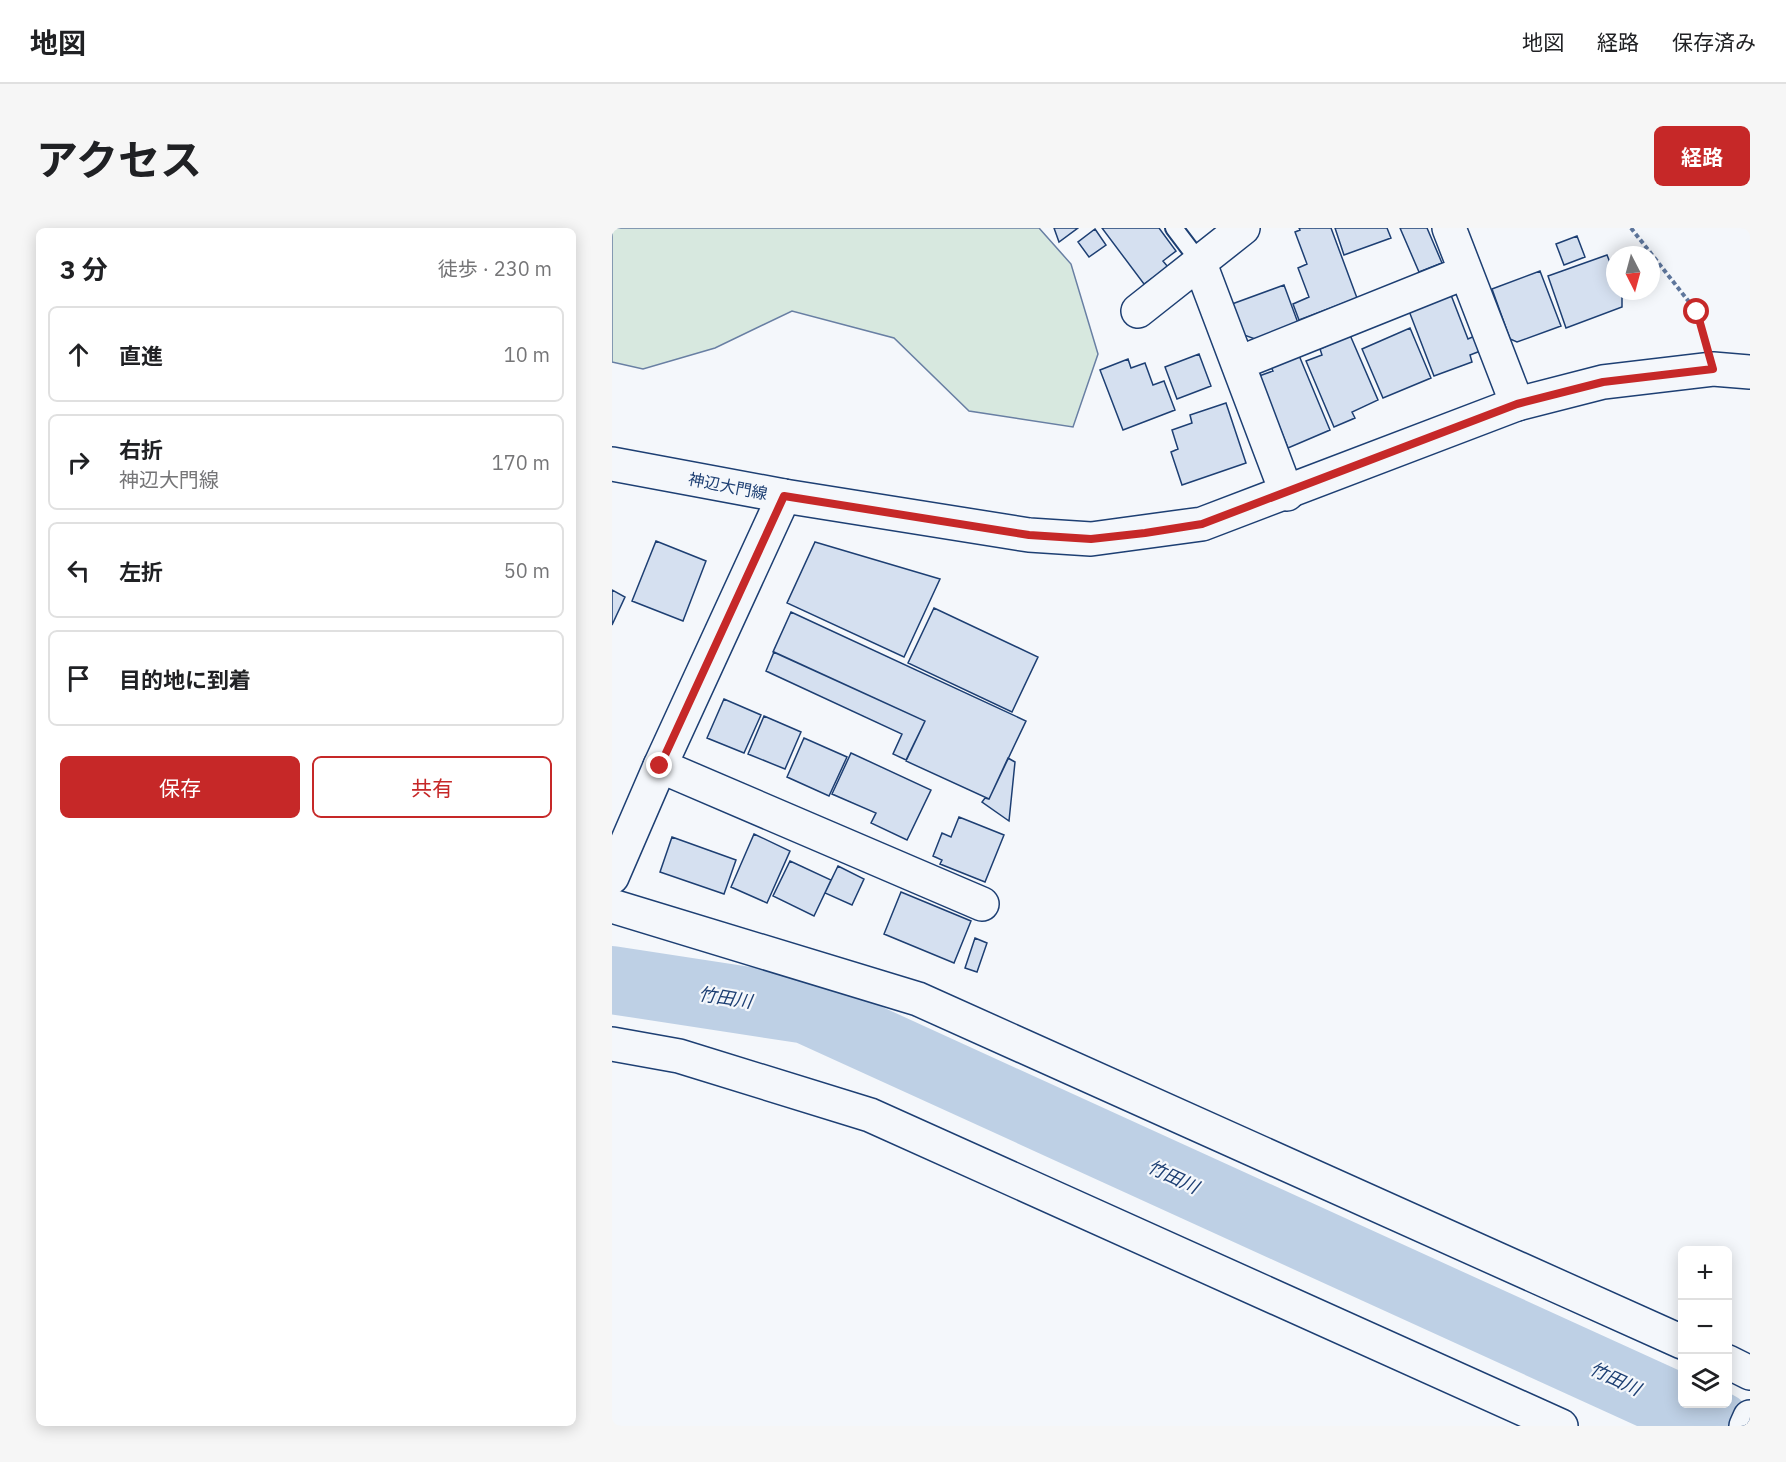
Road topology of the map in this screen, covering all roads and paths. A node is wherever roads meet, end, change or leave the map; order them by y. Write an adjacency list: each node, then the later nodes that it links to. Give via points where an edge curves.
1 (1174, 228): 5 (lane)
2 (1243, 228): 5 (street)
3 (1449, 228): 6 (street)
4 (1632, 228): 9 (path, via 1697,312)
5 (1199, 261): 7 (street); 8 (street)
6 (1466, 272): 8 (street); 11 (street)
7 (1138, 311)
8 (1239, 363): 13 (street)
9 (1713, 369): 10 (street, 神辺大門線); 11 (street, 神辺大門線, via 1603,382)
10 (1750, 372)
11 (1517, 404): 13 (street, 神辺大門線)
12 (612, 464): 14 (street, 神辺大門線)
13 (1287, 494): 14 (street, 神辺大門線, via 1202,524 1091,539 1029,535)
14 (784, 496): 15 (street)
15 (660, 766): 16 (street); 17 (street)
16 (612, 877)
17 (982, 904)
18 (612, 906): 20 (street, via 918,999)
19 (612, 1044): 24 (street, via 679,1056 870,1115)
20 (1678, 1340)
21 (1732, 1364): 22 (street)
22 (1750, 1372)
23 (1750, 1417): 25 (street)
24 (1562, 1426)
25 (1746, 1426)

